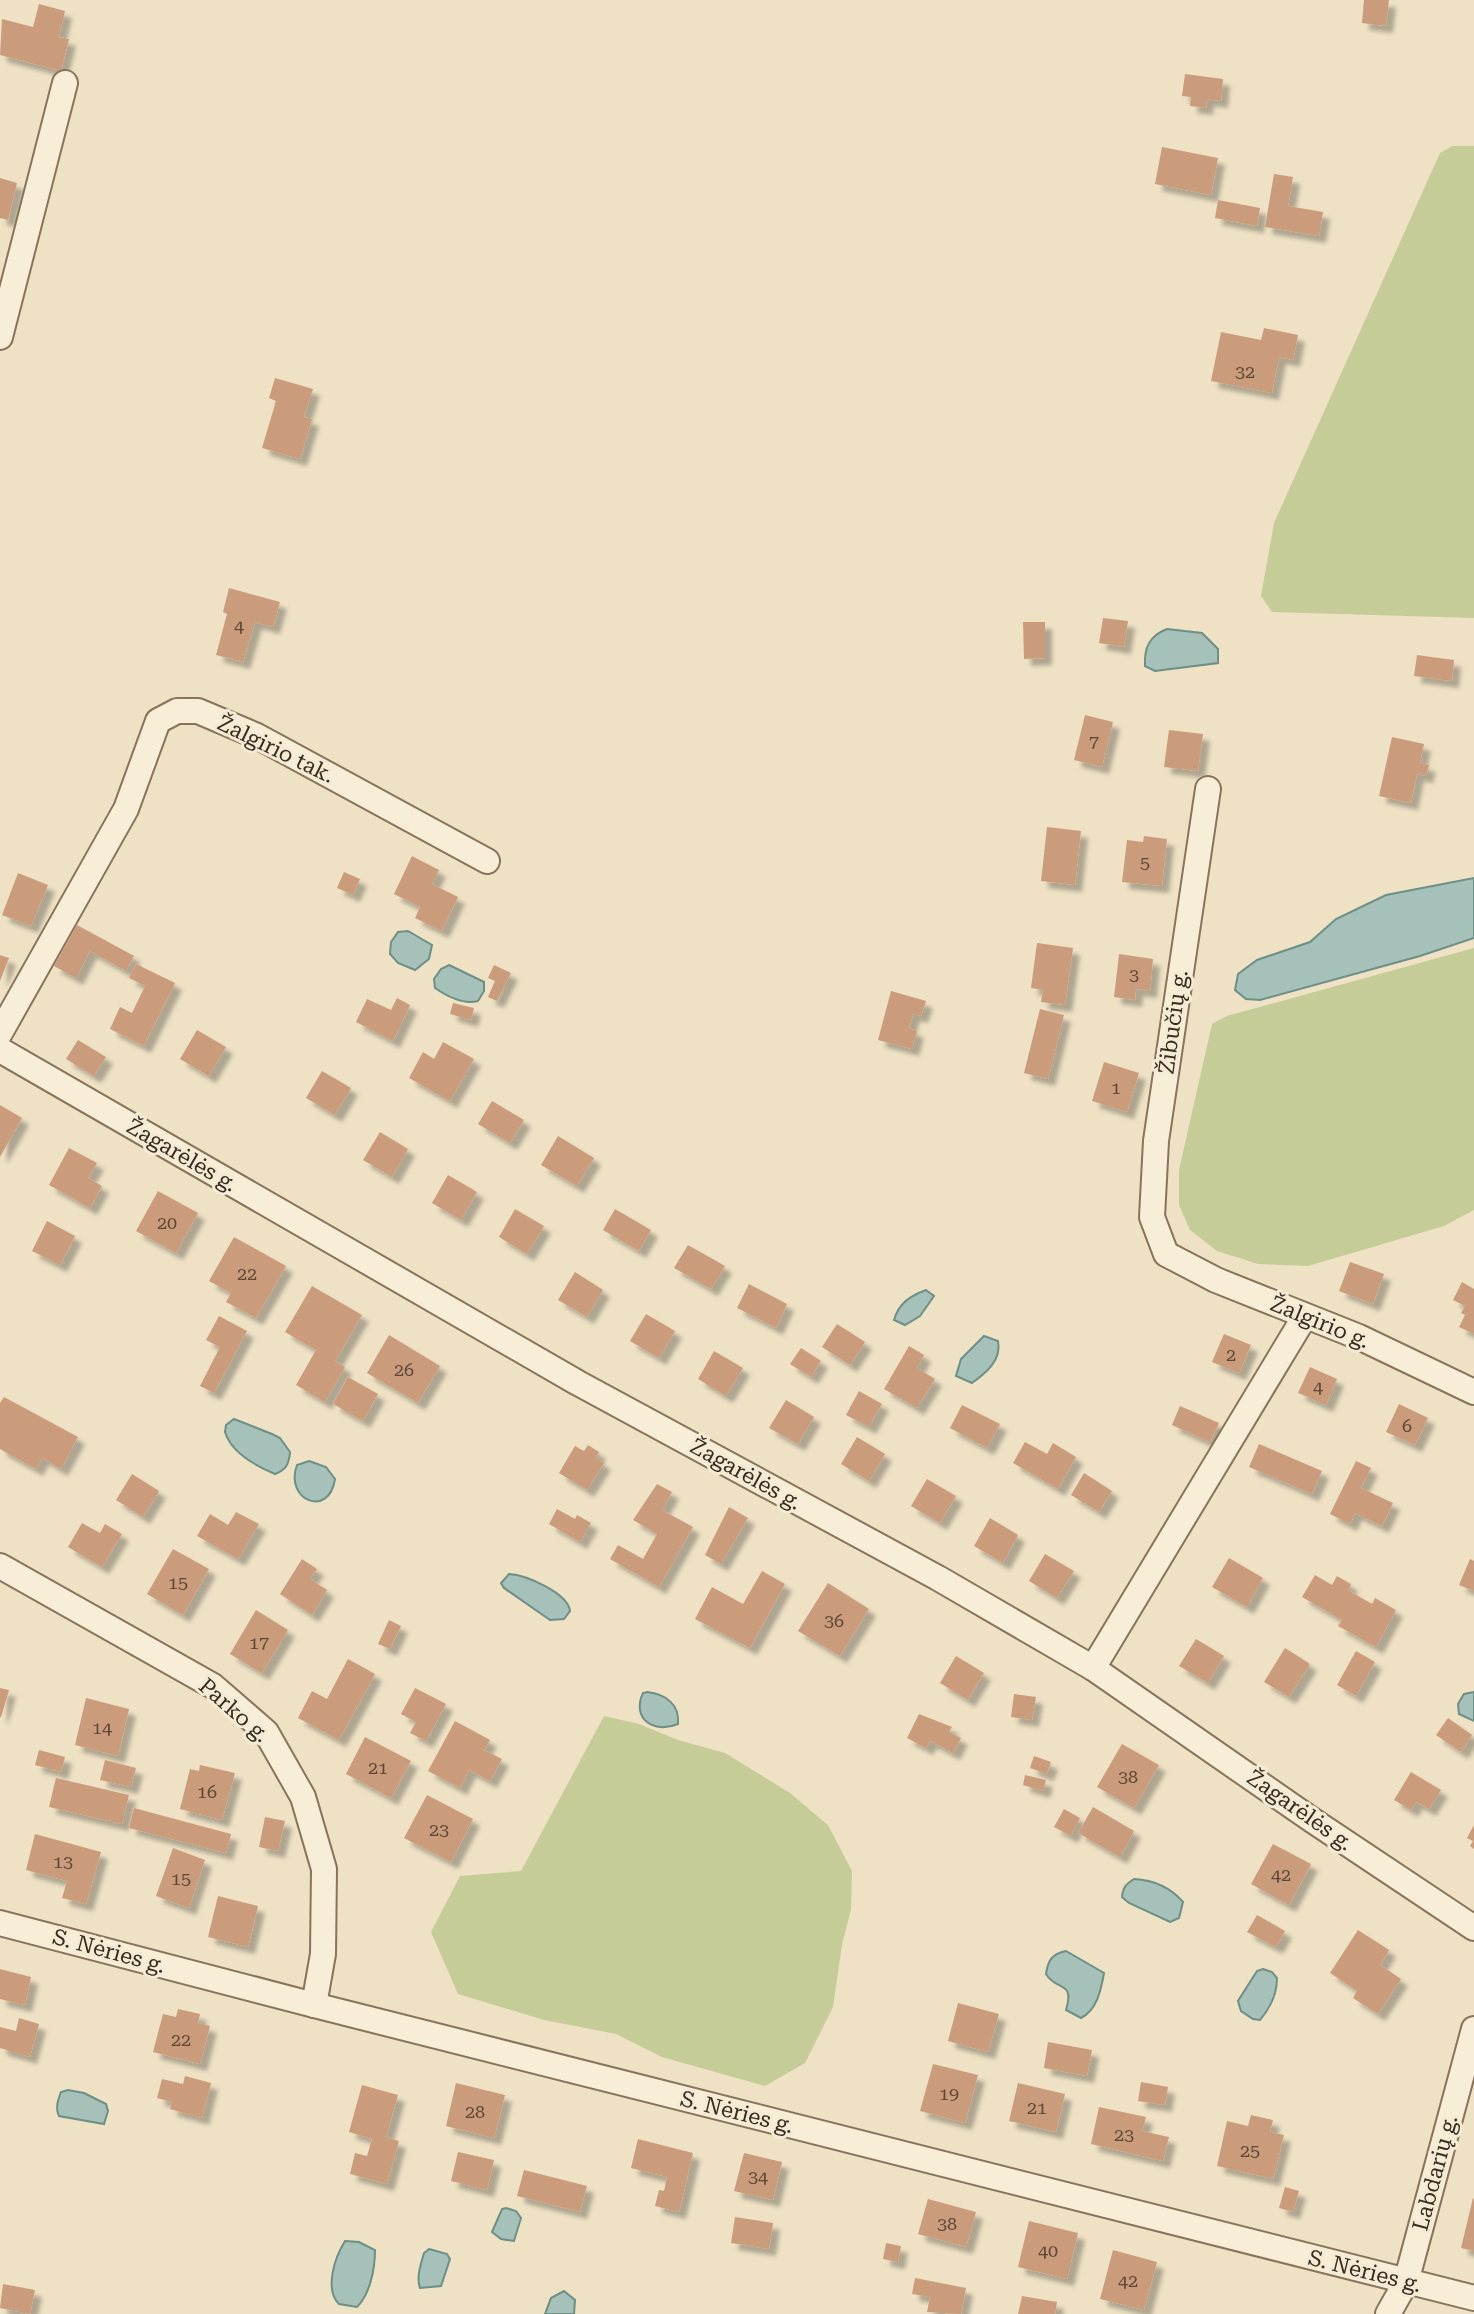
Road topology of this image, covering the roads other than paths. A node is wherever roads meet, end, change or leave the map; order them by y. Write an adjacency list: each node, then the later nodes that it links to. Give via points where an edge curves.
1 (65, 83): 2 (street)
2 (0, 337)
3 (1208, 789): 7 (street, Žibučių g., via 1156,1141 1152,1217)
4 (487, 861): 5 (street, Žalgirio tak., via 257,736 198,711 177,711 158,721 126,809)
5 (0, 1033)
6 (0, 1050): 11 (street, Žagarėlės g., via 578,1383)
7 (1166, 1254): 8 (street, Žalgirio g.)
8 (1305, 1316): 9 (street, Žalgirio g.); 11 (street)
9 (1474, 1392)
10 (0, 1566): 14 (street, Parko g., via 213,1686 266,1732 303,1797 324,1869 323,1954)
11 (1093, 1668): 13 (street, Žagarėlės g.)
12 (0, 1923): 14 (street, S. Nėries g.)
13 (1474, 1928)
14 (314, 2005): 16 (street, S. Nėries g.)
15 (1474, 2029): 16 (street, Labdarių g.)
16 (1406, 2282): 17 (street, S. Nėries g.); 18 (street, Labdarių g.)
17 (1474, 2298)
18 (1388, 2314)

